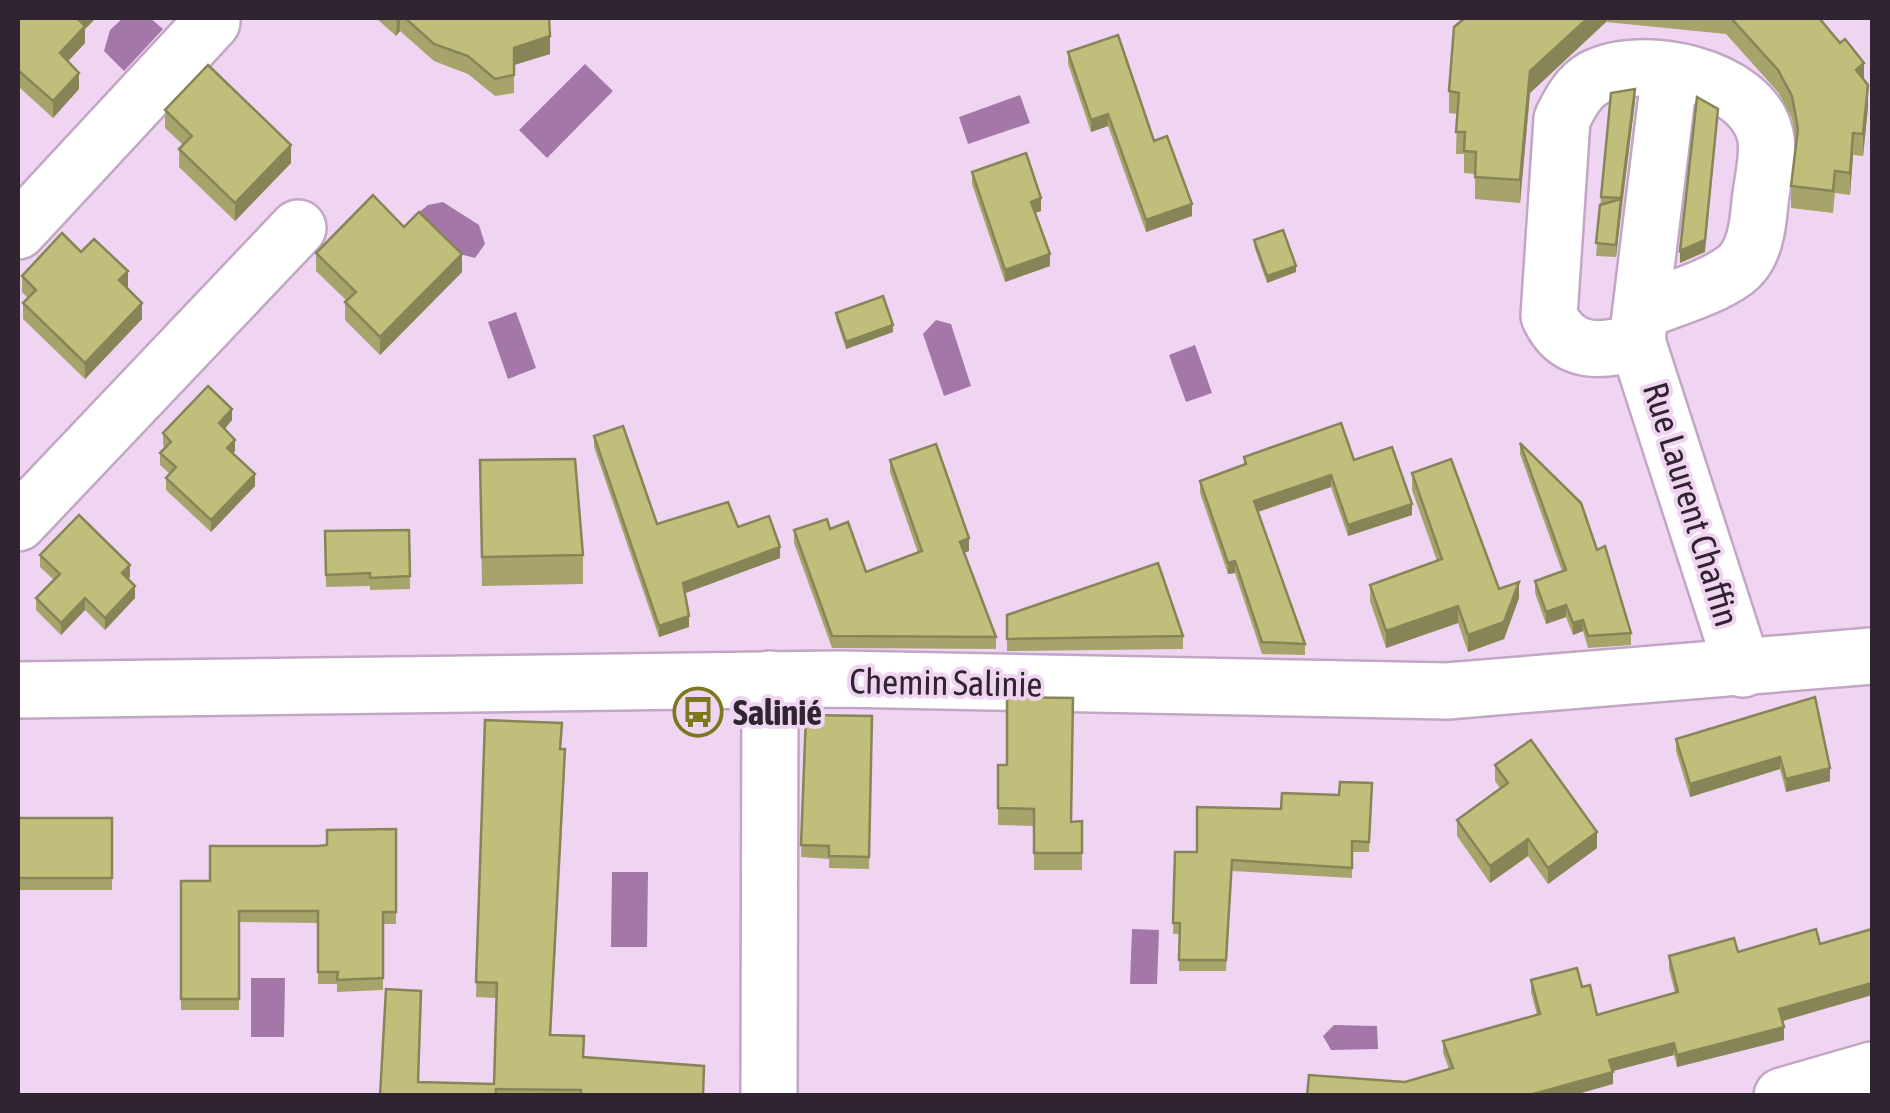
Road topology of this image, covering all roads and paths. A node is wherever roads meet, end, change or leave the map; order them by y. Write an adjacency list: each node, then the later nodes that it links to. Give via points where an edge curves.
1 (212, 22): 4 (street)
2 (1670, 72): 5 (street, Rue Laurent Chaffin); 5 (street, Rue Laurent Chaffin, via 1726,85 1756,115 1766,136 1757,234 1734,271); 5 (street, Rue Laurent Chaffin, via 1612,70 1582,88 1562,119 1549,316 1576,346 1606,352)
3 (298, 228): 6 (street)
4 (18, 231)
5 (1640, 326): 8 (street, Rue Laurent Chaffin)
6 (18, 523)
7 (1872, 656): 8 (street, Chemin Salinie)
8 (1743, 669): 9 (street, Chemin Salinie, via 1446,691)
9 (770, 679): 10 (street, Chemin Salinie); 12 (street)
10 (18, 690)
11 (1872, 1070): 13 (street)
12 (770, 1096)
13 (1782, 1096)

